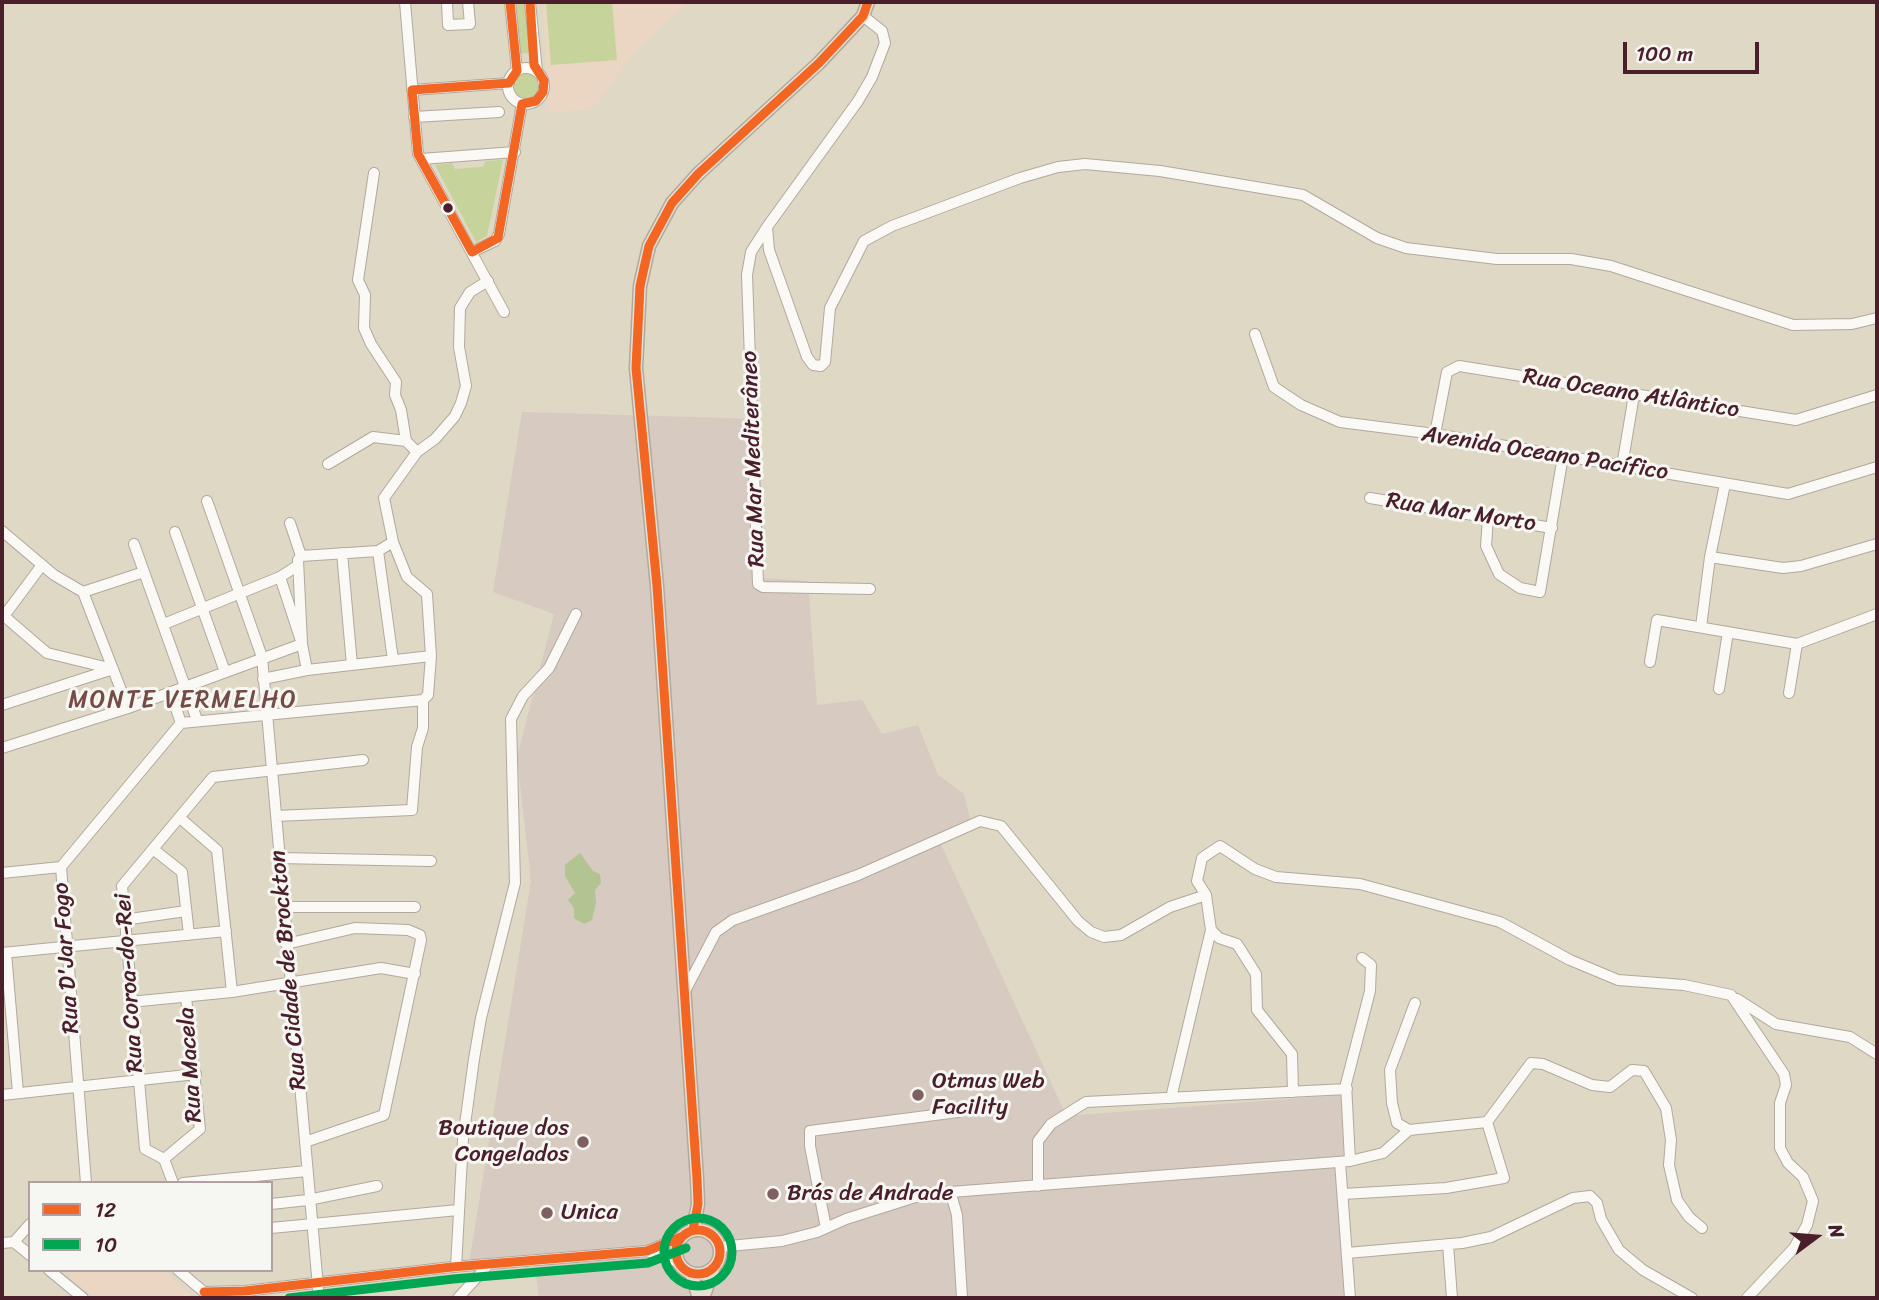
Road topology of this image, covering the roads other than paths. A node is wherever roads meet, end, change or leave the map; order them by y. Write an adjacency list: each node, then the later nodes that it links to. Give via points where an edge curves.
1 (405, 2): 11 (street)
2 (447, 2): 3 (street, via 448,25 470,24)
3 (468, 2)
4 (510, 2): 8 (street)
5 (530, 2): 9 (street)
6 (868, 2): 7 (main road)
7 (863, 16): 18 (street, via 882,31 884,43 872,77); 107 (main road, via 792,90 677,197 655,232 640,286 636,368 656,572)
8 (517, 71): 9 (street); 10 (street)
9 (537, 71): 12 (street, via 544,80 543,92 536,101)
10 (509, 83): 11 (street); 12 (street, via 513,98)
11 (412, 90): 14 (street)
12 (522, 104): 15 (street)
13 (499, 111): 14 (street)
14 (414, 117): 16 (street)
15 (515, 152): 16 (street); 19 (street, via 498,238)
16 (421, 159): 19 (street)
17 (374, 173): 27 (street, via 358,280 365,295 364,328 396,382)
18 (767, 227): 22 (street, via 769,250 807,357 821,366 828,355 830,308 864,241 1020,178 1085,164 1303,195 1377,238 1406,248 1497,259 1571,259 1602,264 1794,326 1852,324); 52 (street, Rua Mar Mediterâneo, via 751,252 747,275 758,584)
19 (472, 252): 20 (street)
20 (488, 281): 21 (street); 28 (street, via 470,292 460,308 458,338 466,392 455,416)
21 (504, 312)
22 (1877, 318)
23 (1255, 334): 26 (street, Avenida Oceano Pacífico, via 1274,387 1301,405 1340,422)
24 (1634, 395): 25 (street, Rua Oceano Atlântico, via 1796,420); 26 (street, Rua Oceano Atlântico, via 1459,366 1447,372); 31 (street)
25 (1877, 395)
26 (1435, 434): 29 (street, Avenida Oceano Pacífico)
27 (405, 441): 28 (street); 30 (street, via 373,438)
28 (417, 452): 41 (street, via 384,498)
29 (1563, 456): 31 (street, Avenida Oceano Pacífico); 38 (street)
30 (328, 464)
31 (1622, 466): 33 (street, Avenida Oceano Pacífico)
32 (1877, 467): 33 (street, Avenida Oceano Pacífico, via 1788,494)
33 (1725, 484): 47 (street)
34 (1370, 498): 36 (street, Rua Mar Morto)
35 (208, 501): 54 (street, Rua Cidade de Brockton)
36 (1488, 517): 38 (street, Rua Mar Morto); 38 (street, via 1486,546 1499,574 1520,588 1540,592)
37 (290, 523): 46 (street)
38 (1552, 528)
39 (2, 531): 48 (street)
40 (175, 532): 55 (street)
41 (393, 542): 44 (street); 63 (street, via 407,577 428,594)
42 (134, 544): 50 (street)
43 (1877, 544): 47 (street, via 1783,568)
44 (378, 551): 45 (street); 65 (street)
45 (342, 553): 46 (street); 67 (street)
46 (302, 556): 49 (street)
47 (1710, 557): 59 (street)
48 (42, 565): 53 (street); 68 (street, via 4,616 47,653)
49 (297, 566): 51 (street); 61 (street)
50 (144, 572): 53 (street); 58 (street)
51 (280, 577): 54 (street); 61 (street)
52 (870, 589)
53 (83, 592): 68 (street)
54 (241, 595): 55 (street); 64 (street, Rua Cidade de Brockton)
55 (204, 610): 58 (street); 70 (street)
56 (576, 614): 139 (street, via 549,668 523,696 511,719 516,875 481,1018)
57 (1877, 614): 62 (street)
58 (164, 624): 72 (street)
59 (1701, 627): 60 (street); 66 (street, via 1657,620)
60 (1728, 632): 62 (street); 73 (street)
61 (302, 644): 64 (street); 69 (street)
62 (1797, 644): 74 (street)
63 (431, 656): 65 (street); 76 (street, via 428,695)
64 (262, 657): 70 (street); 71 (street, Rua Cidade de Brockton)
65 (393, 660): 67 (street)
66 (1650, 662)
67 (352, 665): 69 (street)
68 (113, 669): 77 (street); 78 (street)
69 (307, 670): 71 (street)
70 (225, 672): 72 (street)
71 (263, 679): 79 (street, Rua Cidade de Brockton)
72 (187, 688): 75 (street); 80 (street)
73 (1719, 689)
74 (1789, 693)
75 (171, 694): 78 (street); 81 (street)
76 (423, 700): 79 (street); 85 (street, via 412,810)
77 (2, 705)
78 (128, 708): 82 (street)
79 (267, 714): 80 (street); 84 (street, Rua Cidade de Brockton)
80 (197, 720): 81 (street)
81 (181, 723): 90 (street, Rua D'Jar Fogo)
82 (2, 748)
83 (363, 760): 84 (street, Rua Coroa-do-Rei)
84 (271, 770): 85 (street, Rua Cidade de Brockton); 86 (street, Rua Coroa-do-Rei, via 213,777)
85 (276, 816): 88 (street, Rua Cidade de Brockton)
86 (180, 818): 87 (street, Rua Coroa-do-Rei); 98 (street, via 217,850)
87 (153, 849): 95 (street, via 182,872); 96 (street, Rua Coroa-do-Rei, via 121,886)
88 (278, 858): 89 (street); 93 (street, Rua Cidade de Brockton)
89 (431, 861)
90 (61, 867): 91 (street); 102 (street, Rua D'Jar Fogo)
91 (2, 873)
92 (1206, 895): 97 (street); 107 (street, via 1170,908 1121,935 1091,932 1001,826 981,821 858,875 733,920 716,932); 109 (street, via 1197,881 1202,858 1220,846 1276,877 1360,884 1500,922 1618,980 1684,985)
93 (283, 906): 94 (street); 101 (street, Rua Cidade de Brockton)
94 (415, 906)
95 (186, 911): 96 (street); 99 (street)
96 (123, 920): 100 (street, Rua Coroa-do-Rei)
97 (1211, 930): 118 (street, via 1237,944 1256,974 1257,1010 1292,1054); 121 (street)
98 (226, 931): 99 (street); 108 (street)
99 (189, 935): 100 (street)
100 (125, 942): 102 (street); 111 (street, Rua Coroa-do-Rei)
101 (286, 944): 105 (street, via 355,928 408,930 420,935); 106 (street, Rua Cidade de Brockton)
102 (65, 948): 103 (street); 116 (street, Rua D'Jar Fogo)
103 (4, 953): 119 (street)
104 (1362, 958): 117 (street, via 1371,965 1370,991)
105 (415, 974): 106 (street, via 381,968); 125 (street, via 384,1115)
106 (289, 984): 108 (street); 125 (street, Rua Cidade de Brockton)
107 (685, 990): 138 (main road)
108 (232, 992): 110 (street)
109 (1731, 995): 113 (street, via 1776,1024 1850,1037); 172 (street, via 1784,1074 1780,1148 1813,1201 1794,1248)
110 (186, 997): 111 (street); 114 (street, Rua Macela)
111 (130, 1002): 115 (street, Rua Coroa-do-Rei)
112 (1415, 1003): 124 (street, via 1390,1070 1397,1123)
113 (1877, 1054)
114 (195, 1074): 115 (street); 126 (street, Rua Macela, via 200,1129)
115 (136, 1080): 116 (street); 126 (street, Rua Coroa-do-Rei, via 145,1149)
116 (76, 1086): 119 (street); 129 (street, Rua D'Jar Fogo)
117 (1347, 1089): 118 (street); 127 (street)
118 (1293, 1092): 121 (street)
119 (18, 1093): 120 (street)
120 (2, 1095)
121 (1171, 1098): 133 (street, via 1086,1102 1072,1108 1038,1141)
122 (958, 1112): 143 (street, via 810,1131)
123 (1487, 1122): 124 (street); 135 (street, via 1504,1178 1446,1188); 144 (street, via 1531,1063 1610,1087 1632,1070 1644,1071 1666,1108 1669,1165 1677,1200)
124 (1409, 1130): 127 (street, via 1383,1153)
125 (305, 1142): 128 (street, Rua Cidade de Brockton)
126 (164, 1159): 130 (street, Rua Coroa-do-Rei)
127 (1345, 1161): 133 (street); 135 (street)
128 (307, 1171): 131 (street); 136 (street, Rua Cidade de Brockton)
129 (86, 1181)
130 (172, 1181)
131 (204, 1181)
132 (377, 1186): 136 (street)
133 (1038, 1186): 134 (street)
134 (951, 1194): 143 (street, via 925,1194); 168 (street, via 957,1216)
135 (1343, 1194): 154 (street)
136 (309, 1200): 137 (street); 140 (street, Rua Cidade de Brockton)
137 (273, 1203)
138 (698, 1204): 145 (main road); 146 (main road)
139 (458, 1210): 140 (street); 157 (street)
140 (312, 1224): 142 (street); 162 (street, Rua Cidade de Brockton)
141 (28, 1226): 148 (street)
142 (273, 1228)
143 (826, 1228): 151 (street, via 782,1241)
144 (1702, 1228)
145 (693, 1230): 146 (main road); 147 (main road)
146 (707, 1232): 151 (main road)
147 (681, 1237): 152 (street); 155 (main road)
148 (14, 1242): 149 (street); 153 (street)
149 (2, 1243)
150 (1448, 1244): 154 (street); 170 (street); 171 (street, via 1491,1237 1573,1198 1590,1196 1619,1250 1643,1270)
151 (719, 1247): 158 (main road)
152 (647, 1251): 155 (street); 156 (street)
153 (28, 1253)
154 (1347, 1253): 169 (street)
155 (678, 1262): 161 (main road)
156 (489, 1264): 157 (street); 166 (street)
157 (456, 1267): 162 (street)
158 (714, 1267): 161 (main road); 167 (main road)
159 (51, 1272): 164 (street)
160 (180, 1272): 163 (street)
161 (691, 1273): 167 (main road)
162 (317, 1283): 163 (street); 165 (street, Rua Cidade de Brockton)
163 (202, 1295)
164 (83, 1298)
165 (319, 1298)
166 (458, 1298)
167 (701, 1298)
168 (962, 1298)
169 (1350, 1298)
170 (1452, 1298)
171 (1692, 1298)
172 (1747, 1298)

